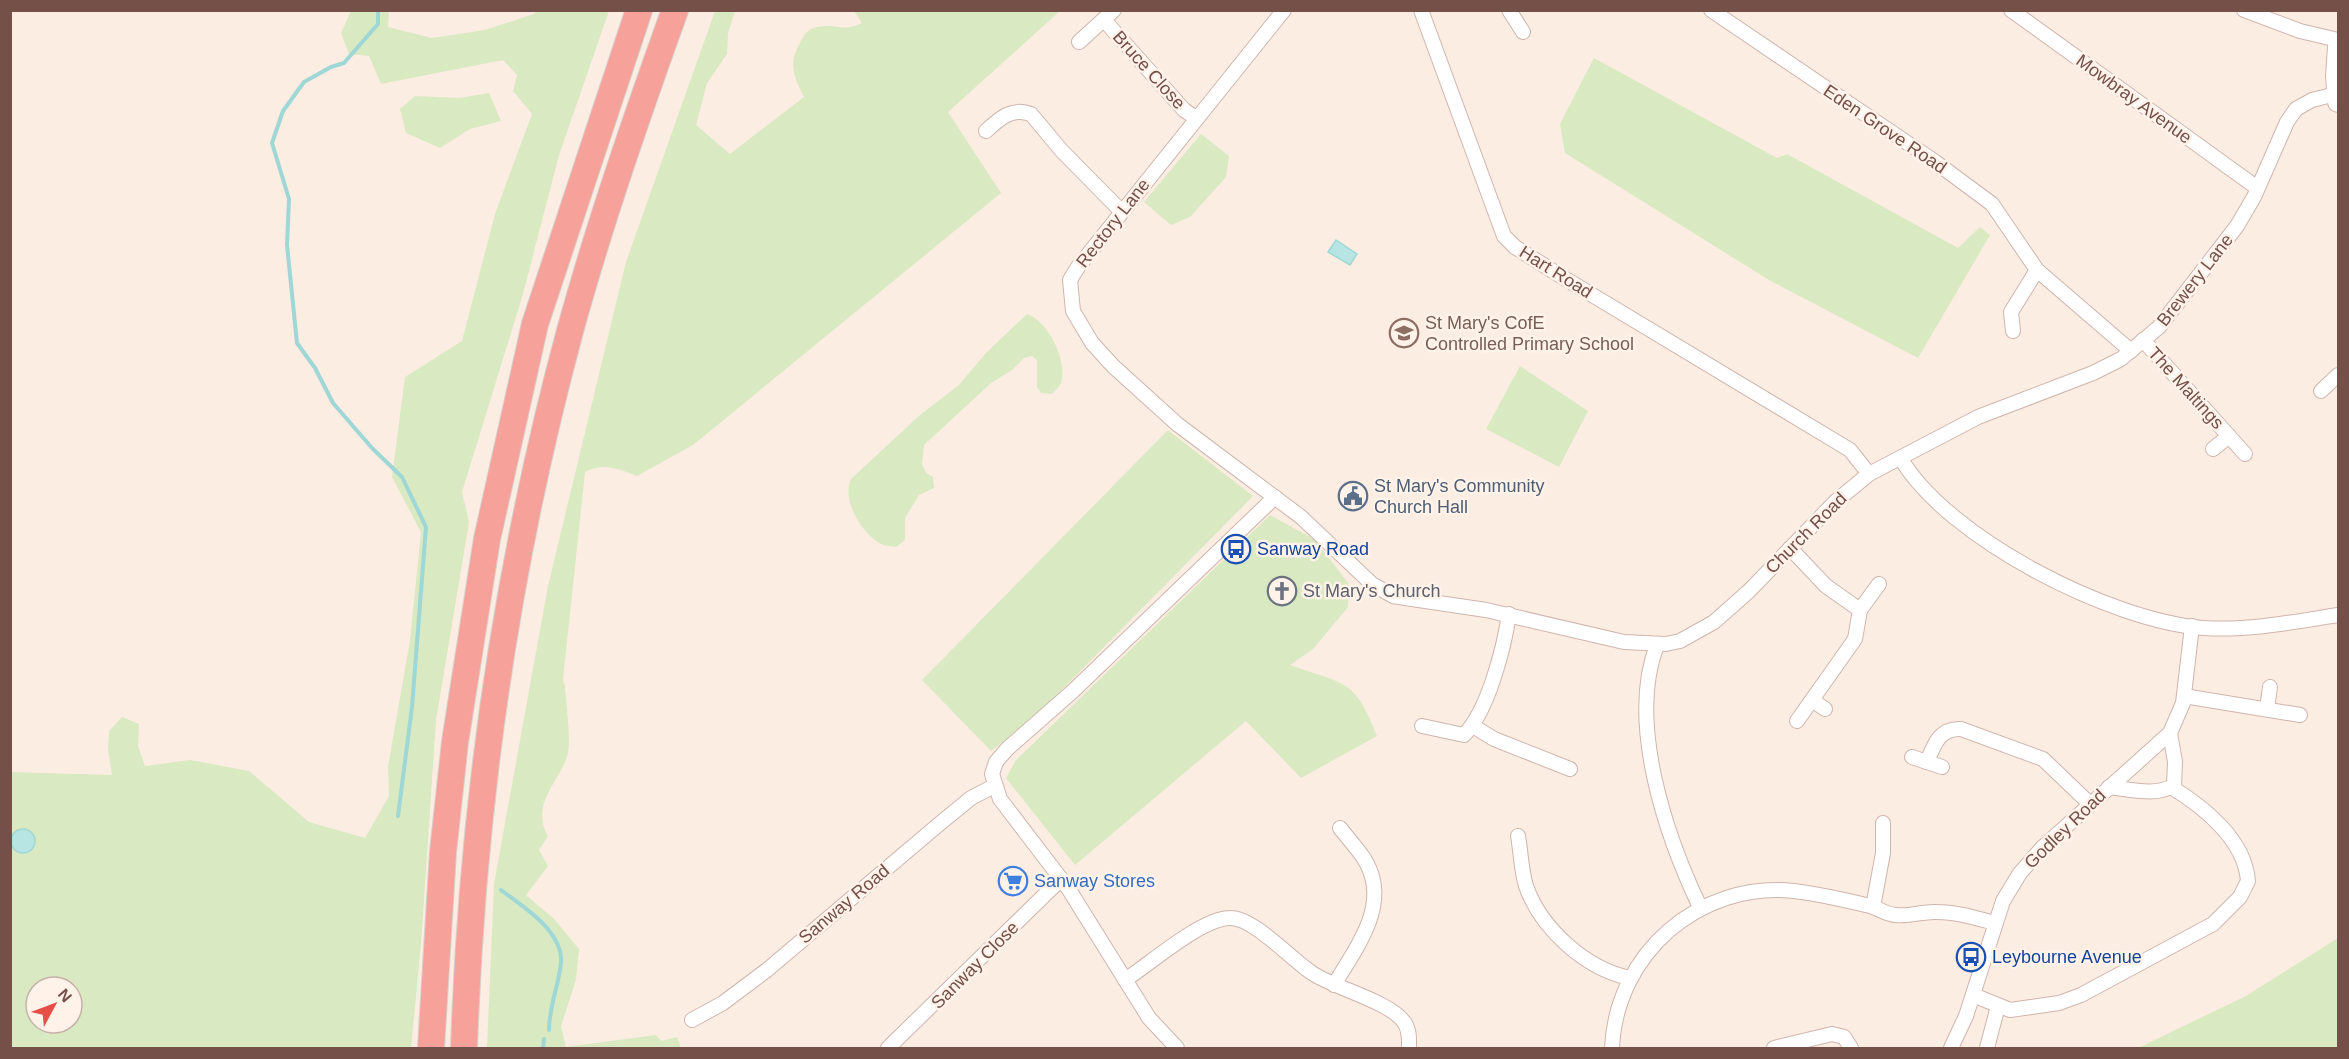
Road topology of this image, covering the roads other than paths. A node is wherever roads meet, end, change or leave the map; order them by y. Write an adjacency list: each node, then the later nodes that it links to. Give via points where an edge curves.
1 (639, 10): 70 (highway, via 535,324 487,540 455,742 439,897)
2 (675, 10): 71 (highway, via 620,164 570,331 519,547 489,743 471,920)
3 (1284, 10): 15 (street, Rectory Lane)
4 (1421, 10): 29 (street, Hart Road, via 1504,236 1564,278 1850,450)
5 (1711, 10): 19 (street, Eden Grove Road, via 1992,204)
6 (2011, 10): 17 (street, Mowbray Avenue)
7 (2244, 10): 11 (street)
8 (1516, 13): 10 (street)
9 (1109, 15): 12 (street, Bruce Close); 15 (street, Bruce Close, via 1184,110)
10 (1523, 32)
11 (2338, 40)
12 (1079, 42)
13 (2338, 47): 14 (street)
14 (2337, 98): 17 (street, Brewery Lane, via 2312,100 2296,109)
15 (1196, 118): 18 (street, Rectory Lane)
16 (986, 131): 18 (street, via 1001,116 1015,111 1031,114)
17 (2256, 187): 21 (street, Brewery Lane, via 2237,226 2217,254 2166,320)
18 (1122, 211): 30 (street, Rectory Lane, via 1070,280 1073,311 1092,343 1142,395)
19 (2037, 270): 20 (street, via 2011,312); 22 (street, Eden Grove Road)
20 (2013, 331)
21 (2144, 340): 22 (street, Brewery Lane); 25 (street, The Maltings)
22 (2131, 351): 28 (street, Brewery Lane, via 2093,373 1978,417)
23 (2337, 380): 24 (street)
24 (2321, 391)
25 (2229, 436): 26 (street, The Maltings); 27 (street, The Maltings)
26 (2213, 449)
27 (2245, 454)
28 (1901, 459): 29 (street, Church Road); 36 (street, via 1915,482 2013,560 2110,603)
29 (1869, 474): 31 (street, Church Road)
30 (1275, 498): 34 (street, Church Road, via 1326,539 1372,584 1393,596); 52 (street, via 1082,683 1007,749 996,762)
31 (1790, 548): 33 (street, via 1826,586); 37 (street, Church Road, via 1714,622 1680,641)
32 (1879, 584): 33 (street)
33 (1860, 610): 40 (street, via 1855,639)
34 (1509, 614): 37 (street, Church Road, via 1624,642); 46 (street, via 1498,663)
35 (2338, 615): 36 (street, via 2250,626)
36 (2192, 626): 39 (street, Godley Road)
37 (1657, 645): 60 (street, via 1650,662 1647,712 1651,762 1664,818)
38 (2270, 687): 42 (street)
39 (2184, 696): 42 (street); 47 (street, Godley Road)
40 (1812, 700): 41 (street); 44 (street)
41 (1825, 709)
42 (2267, 709): 43 (street)
43 (2300, 715)
44 (1797, 721)
45 (1422, 726): 46 (street, via 1464,735)
46 (1473, 726): 51 (street, via 1494,739)
47 (2170, 733): 53 (street, via 2175,762); 54 (street, Godley Road)
48 (1912, 757): 49 (street)
49 (1927, 762): 50 (street); 55 (street, via 1942,734 1950,728 1960,729 2043,759)
50 (1942, 767)
51 (1570, 769)
52 (994, 786): 59 (street, via 1006,808); 68 (street, Sanway Road, via 946,818 759,976)
53 (2171, 787): 54 (street, via 2149,791); 67 (street, via 2198,806 2241,851 2248,881 2240,897 2213,924 2081,995 2037,1007 2010,1010)
54 (2109, 788): 55 (street, Godley Road)
55 (2090, 804): 62 (street, Godley Road, via 2020,873)
56 (1883, 823): 61 (street, via 1883,853)
57 (1340, 828): 65 (street, via 1364,859 1371,876 1374,913)
58 (1518, 836): 63 (street, via 1526,885 1537,909 1571,949 1614,975)
59 (1061, 879): 64 (street); 72 (street, Sanway Close)
60 (1700, 907): 61 (street, via 1749,892 1791,891); 63 (street, via 1677,921 1646,953)
61 (1873, 907): 62 (street, via 1895,915 1938,912)
62 (1995, 923): 66 (street, Godley Road)
63 (1630, 978): 75 (street, via 1618,1005)
64 (1125, 980): 65 (street, via 1190,934 1215,920 1232,917 1256,929 1313,974); 73 (street, via 1149,1018)
65 (1334, 985): 74 (street, via 1396,1014 1405,1023)
66 (1973, 995): 67 (street); 77 (street, Godley Road)
67 (1998, 1006): 78 (street)
68 (692, 1020)
69 (1783, 1047): 76 (street, via 1832,1034 1844,1037)
70 (431, 1048)
71 (464, 1048)
72 (888, 1048)
73 (1177, 1048)
74 (1409, 1048)
75 (1612, 1048)
76 (1851, 1048)
77 (1951, 1048)
78 (1987, 1048)

